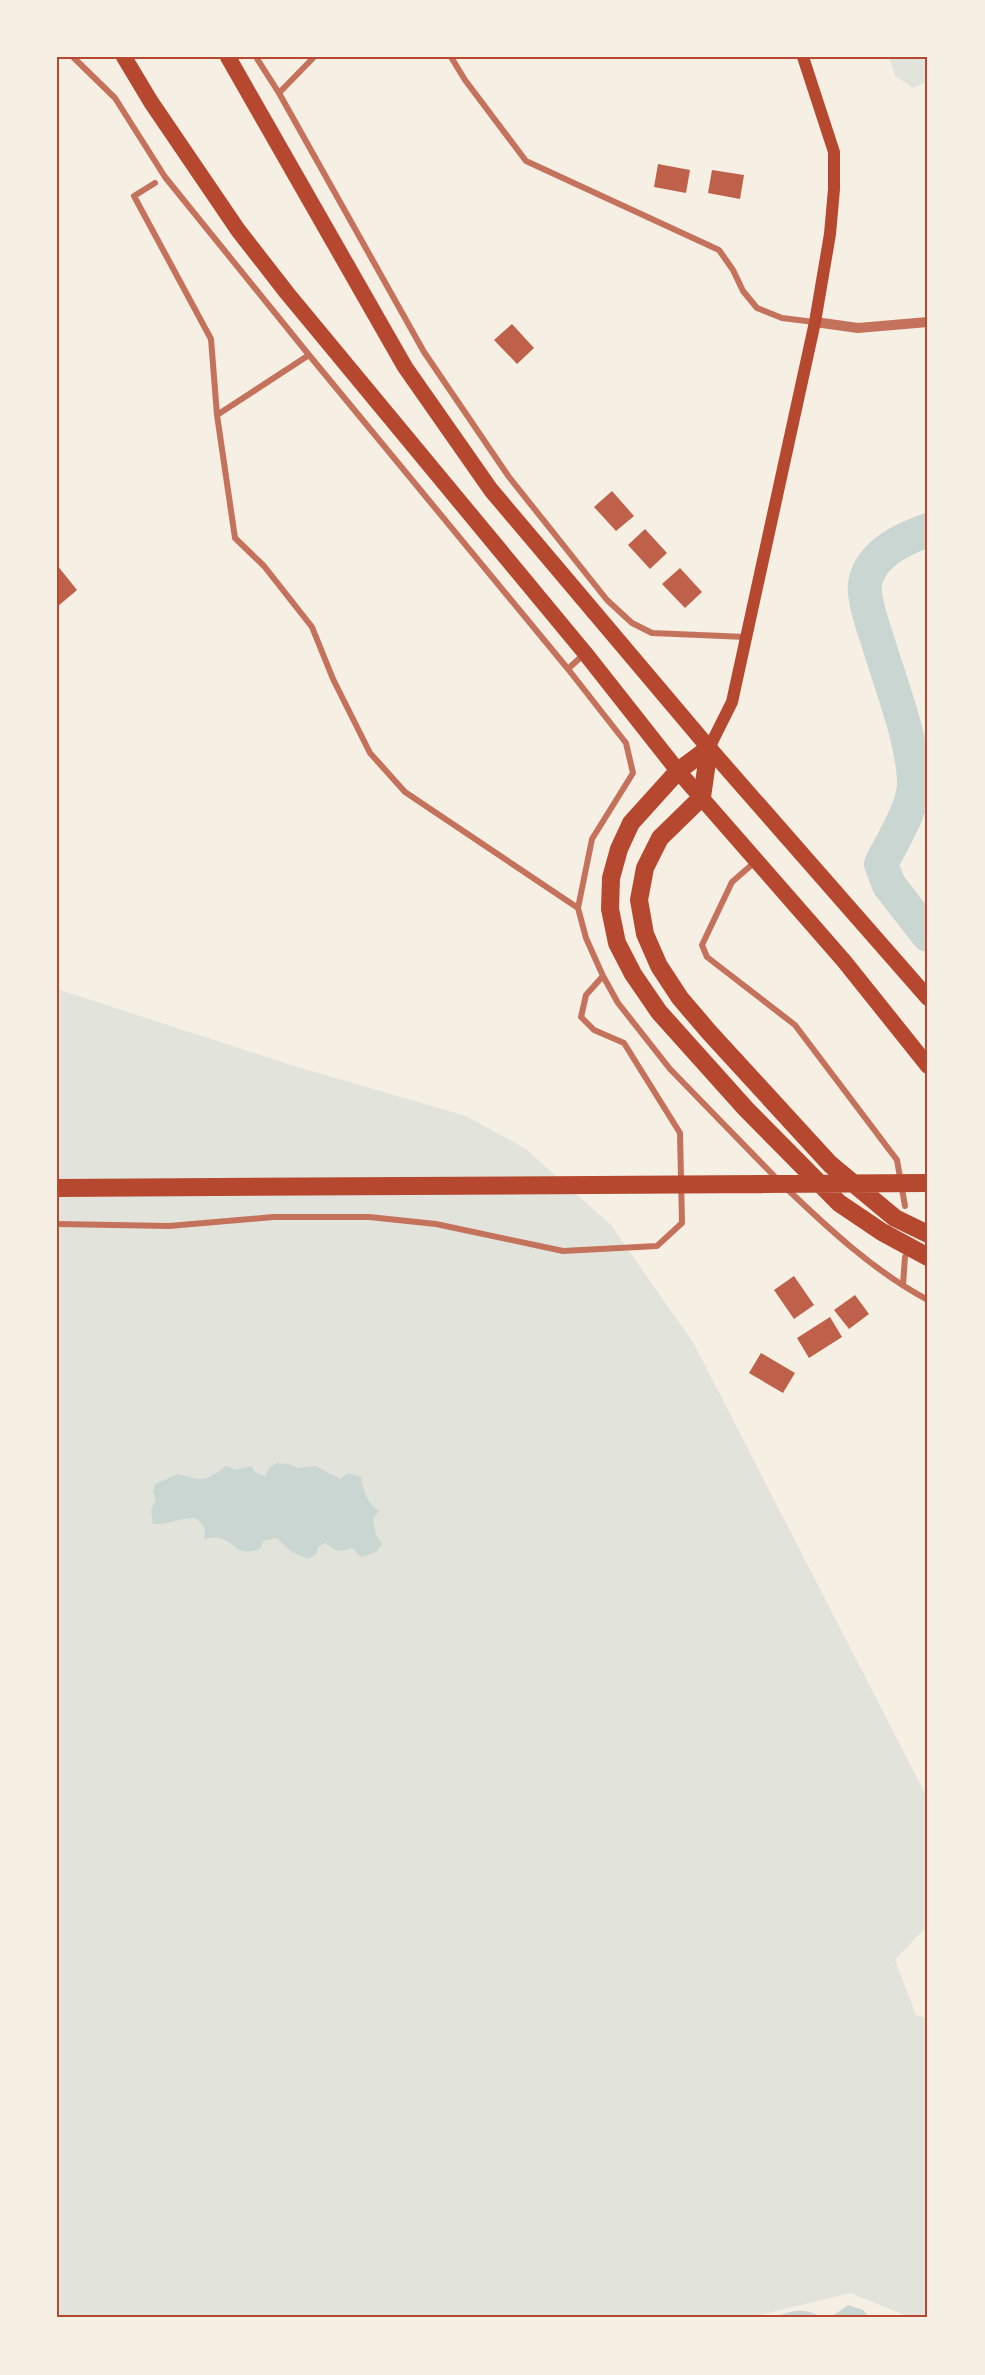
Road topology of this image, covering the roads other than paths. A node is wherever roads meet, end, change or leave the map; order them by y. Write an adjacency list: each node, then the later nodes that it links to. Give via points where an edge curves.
1 (73, 57): 12 (street, via 115,98 165,177)
2 (124, 57): 15 (highway, via 238,230)
3 (228, 57): 17 (highway, via 365,300 445,426 491,490)
4 (256, 57): 8 (street)
5 (314, 57): 8 (street)
6 (451, 57): 10 (street, via 526,161 719,250 757,309 782,318)
7 (803, 57): 10 (main road, via 834,152 830,234)
8 (279, 93): 14 (street, via 424,352 509,477 607,600 632,623 652,633)
9 (155, 183): 13 (street, via 134,196 211,339)
10 (815, 322): 11 (street, via 858,328); 14 (main road)
11 (928, 322)
12 (309, 355): 13 (street); 16 (street)
13 (217, 415): 21 (street, via 235,538 264,566 312,627 370,753 405,792)
14 (747, 637): 17 (main road, via 732,702)
15 (585, 653): 16 (street); 18 (highway)
16 (568, 669): 21 (street, via 626,743 633,773 592,839)
17 (709, 748): 18 (highway); 19 (highway); 23 (highway)
18 (678, 771): 19 (highway); 31 (highway, via 631,823 619,849 611,878 609,909 622,953 659,1012 838,1203)
19 (702, 797): 20 (highway); 29 (highway, via 660,838 645,868 639,900 645,934 659,966 709,1032 830,1164 895,1218)
20 (757, 861): 24 (highway); 27 (street, via 732,882 702,945 707,957 795,1025 897,1160)
21 (579, 909): 22 (street, via 586,938)
22 (603, 976): 28 (street, via 586,995 580,1017 594,1030 624,1043 680,1133 682,1222 657,1246 563,1251 436,1224 369,1217 273,1217 169,1226); 32 (street, via 618,1003 670,1069 750,1154 834,1234)
23 (928, 998)
24 (928, 1066)
25 (928, 1183): 26 (highway)
26 (57, 1188)
27 (905, 1206)
28 (57, 1224)
29 (928, 1234)
30 (905, 1257): 32 (street)
31 (928, 1257)
32 (903, 1285): 33 (street)
33 (928, 1300)

